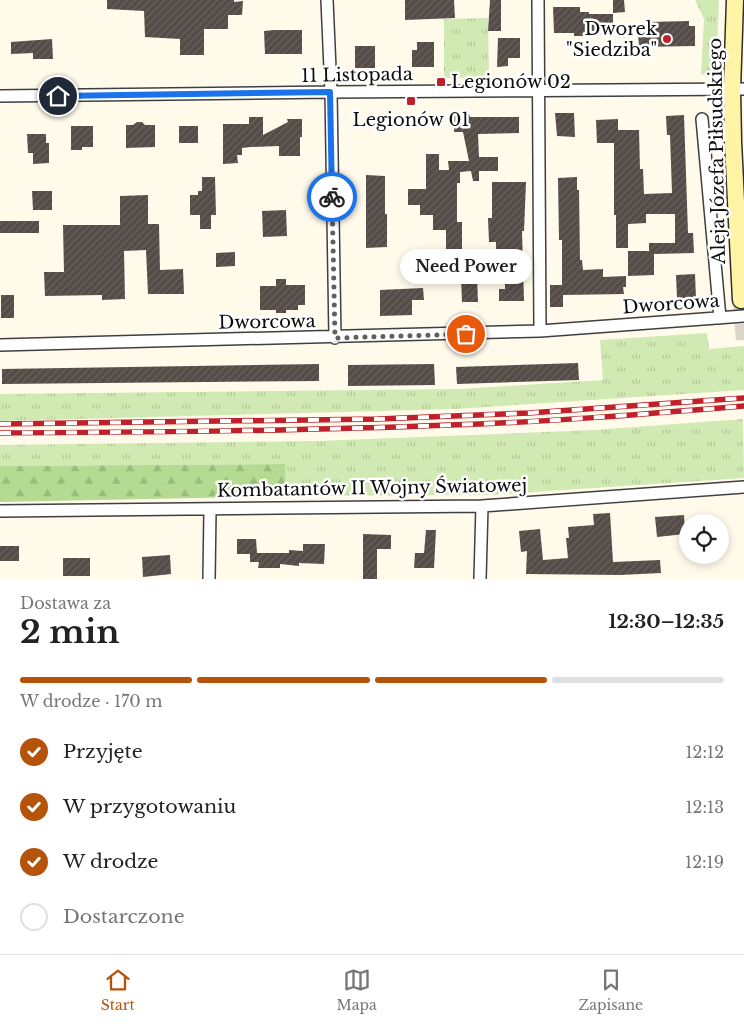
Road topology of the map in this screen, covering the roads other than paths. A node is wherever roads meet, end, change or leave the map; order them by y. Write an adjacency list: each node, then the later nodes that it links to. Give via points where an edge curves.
1 (327, 0): 6 (street)
2 (538, 0): 5 (street)
3 (735, 0): 4 (main road, Aleja Józefa Piłsudskiego)
4 (738, 89): 5 (street, 11 Listopada); 9 (main road, Aleja Józefa Piłsudskiego, via 736,206)
5 (538, 91): 6 (street, 11 Listopada); 11 (street)
6 (330, 92): 7 (street, 11 Listopada); 12 (street)
7 (0, 96)
8 (702, 119): 10 (street, Aleja Józefa Piłsudskiego)
9 (743, 308): 10 (street, Dworcowa)
10 (720, 318): 11 (street, Dworcowa)
11 (540, 332): 12 (street, Dworcowa)
12 (335, 338): 13 (street, Dworcowa)
13 (0, 345)
14 (744, 487): 15 (street, Kombatantów II Wojny Światowej)
15 (482, 506): 16 (street, Kombatantów II Wojny Światowej); 19 (street)
16 (210, 510): 17 (street, Kombatantów II Wojny Światowej); 18 (street)
17 (0, 511)
18 (208, 579)
19 (480, 579)

